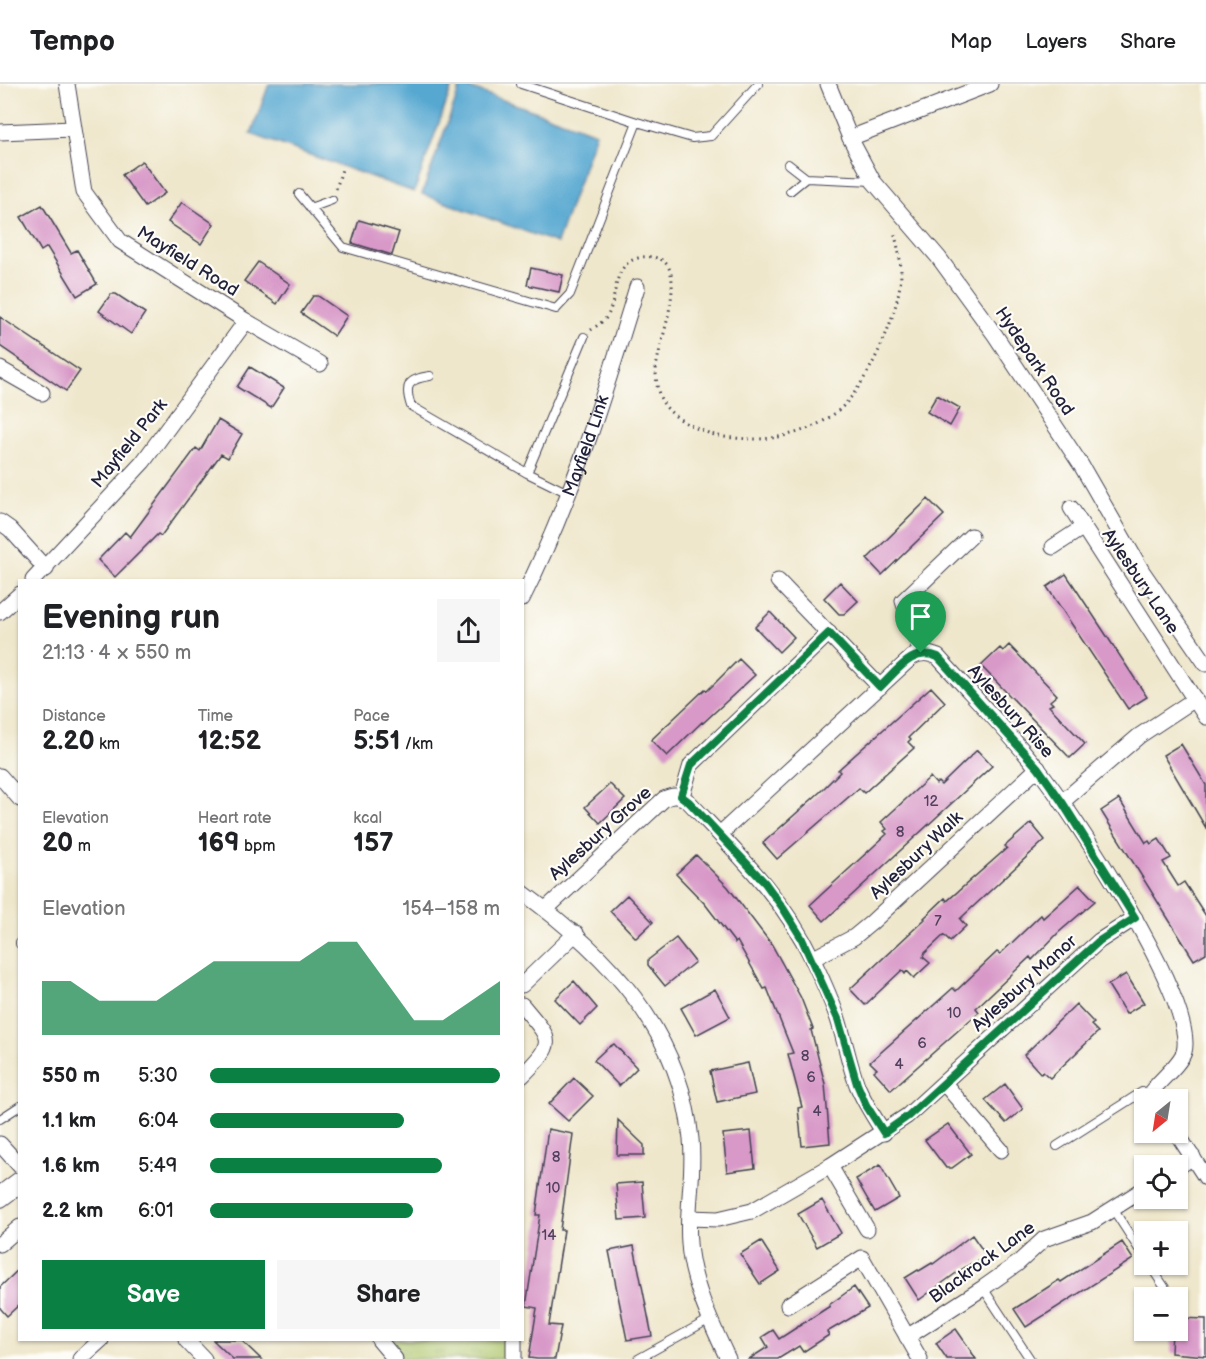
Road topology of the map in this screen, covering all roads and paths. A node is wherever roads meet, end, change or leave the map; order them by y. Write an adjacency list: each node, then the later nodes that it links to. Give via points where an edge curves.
1 (67, 84): 7 (street, Mayfield Road)
2 (521, 84): 6 (lane)
3 (758, 84): 6 (lane, via 711,136 692,138)
4 (828, 84): 9 (street, Hydepark Road)
5 (990, 84): 9 (street)
6 (637, 123): 17 (lane, via 570,294 556,309 343,247)
7 (73, 129): 8 (street); 20 (street, Mayfield Road, via 84,192 120,241)
8 (0, 132)
9 (850, 138): 13 (street, Hydepark Road)
10 (788, 164): 12 (lane)
11 (343, 166): 16 (path)
12 (806, 178): 13 (lane); 14 (lane)
13 (873, 181): 18 (street, Hydepark Road)
14 (790, 191)
15 (299, 194): 17 (lane)
16 (332, 200): 17 (lane)
17 (310, 208)
18 (900, 214): 21 (path, via 893,224 901,270 900,289 878,350 859,385 839,410 795,433 766,440 708,434 670,411 662,401 656,368 672,287 671,272 658,258 643,256 623,267 607,316); 41 (street, Hydepark Road, via 939,258 995,335 1081,465 1142,571)
19 (637, 287): 27 (street, Mayfield Link, via 590,437)
20 (246, 321): 22 (street, Mayfield Road); 33 (street, Mayfield Park, via 143,462)
21 (584, 337): 26 (lane)
22 (320, 364)
23 (0, 369): 25 (street)
24 (430, 376): 26 (lane, via 409,383 411,406)
25 (42, 393)
26 (527, 473): 27 (lane)
27 (568, 493): 36 (street, Mayfield Link)
28 (1071, 508): 30 (street, Aylesbury Lane)
29 (0, 522): 33 (street)
30 (1082, 528): 32 (street, Aylesbury Lane); 43 (street, Aylesbury Lane)
31 (971, 536): 40 (street, via 961,556 903,601)
32 (1053, 547)
33 (46, 569): 34 (street, Mayfield Park)
34 (34, 579)
35 (778, 581): 39 (street)
36 (524, 595)
37 (18, 596): 38 (street)
38 (0, 612)
39 (829, 633): 42 (street); 47 (street, via 691,765)
40 (921, 653): 42 (street); 45 (street, Aylesbury Rise, via 938,657)
41 (1206, 664)
42 (880, 687): 50 (street)
43 (1196, 699): 44 (street, Aylesbury Lane); 49 (street, via 1139,736)
44 (1206, 717)
45 (1038, 768): 49 (street, Aylesbury Rise); 55 (street, Aylesbury Walk, via 871,923 854,937)
46 (0, 776): 48 (street)
47 (681, 796): 50 (street, Aylesbury Grove); 52 (street, Aylesbury Grove, via 664,799)
48 (18, 797)
49 (1062, 802): 53 (street, Aylesbury Rise)
50 (720, 834): 55 (street, Aylesbury Grove, via 765,883)
51 (524, 892): 52 (street)
52 (546, 909): 54 (street)
53 (1135, 918): 59 (street, Aylesbury Manor, via 1099,941); 60 (street, Aylesbury Rise, via 1149,941 1185,1036 1184,1053)
54 (576, 933): 56 (street); 78 (street, via 648,1016 675,1068 691,1139)
55 (812, 959): 64 (street, Aylesbury Grove, via 838,1019 857,1084)
56 (524, 983)
57 (524, 1007): 58 (street, via 548,1041 541,1058)
58 (524, 1074)
59 (944, 1083): 64 (street, Aylesbury Manor); 68 (street)
60 (1158, 1089)
61 (1134, 1097): 67 (lane)
62 (18, 1107): 63 (lane)
63 (0, 1119)
64 (884, 1133): 72 (street, Aylesbury Manor)
65 (1183, 1143): 69 (street)
66 (0, 1144): 71 (street)
67 (1057, 1146)
68 (1001, 1150)
69 (1193, 1157): 70 (street); 73 (street)
70 (1188, 1160)
71 (18, 1164)
72 (830, 1166): 78 (street, Aylesbury Manor, via 752,1211 718,1219); 80 (street)
73 (1206, 1178)
74 (18, 1184): 76 (street)
75 (1134, 1195): 77 (street, Blackrock Lane)
76 (0, 1197)
77 (1113, 1209): 81 (lane); 83 (street, Blackrock Lane, via 1092,1222 1044,1239)
78 (689, 1218): 85 (street, via 691,1264)
79 (18, 1229): 82 (street)
80 (867, 1229)
81 (1134, 1242)
82 (0, 1244)
83 (983, 1288): 86 (street, Blackrock Lane); 98 (lane)
84 (788, 1305): 86 (street, via 862,1258)
85 (711, 1318): 95 (lane); 96 (street)
86 (907, 1337): 97 (street)
87 (100, 1341): 91 (street)
88 (187, 1341): 92 (street)
89 (380, 1341): 93 (street)
90 (514, 1341): 94 (street)
91 (80, 1359)
92 (204, 1359)
93 (395, 1359)
94 (514, 1359)
95 (638, 1359)
96 (728, 1359)
97 (920, 1359)
98 (1030, 1359)

